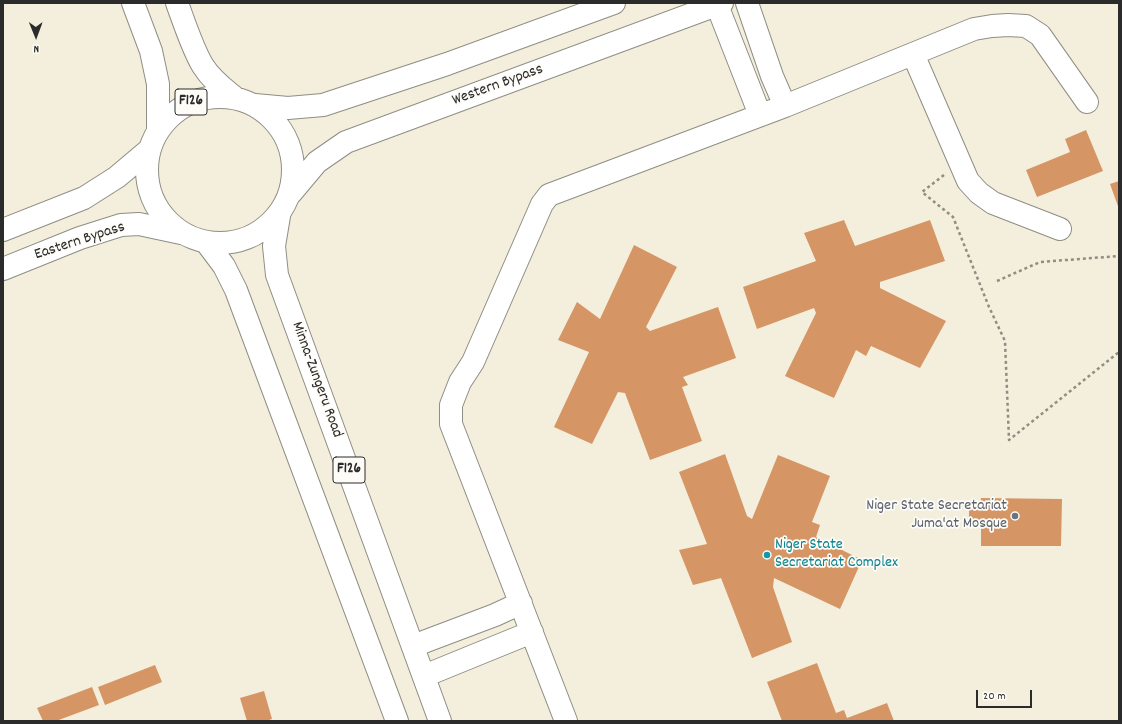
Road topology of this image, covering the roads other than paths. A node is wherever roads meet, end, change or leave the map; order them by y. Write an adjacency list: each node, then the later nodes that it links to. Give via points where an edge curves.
1 (134, 3): 12 (main road, F126, via 158,84)
2 (177, 3): 7 (main road, F126, via 203,66 217,83)
3 (614, 3): 9 (main road, via 447,64 324,105 288,108)
4 (747, 3): 10 (main road)
5 (720, 4): 11 (main road); 14 (main road, Western Bypass, via 346,142 317,162)
6 (913, 54): 8 (main road, via 974,29 1026,26 1040,35); 10 (main road); 16 (main road, via 968,181 993,203)
7 (234, 97): 9 (main road, F126); 12 (main road, F126, via 212,97 191,102 172,113)
8 (1087, 102)
9 (255, 104): 14 (main road, F126, via 275,120 289,142 294,168)
10 (785, 106): 11 (main road)
11 (760, 115): 21 (main road, via 556,192 549,195 542,204 451,405 451,424)
12 (158, 130): 13 (main road, F126)
13 (148, 150): 17 (main road, via 117,177 84,198); 18 (main road, F126, via 146,174 151,197 163,218)
14 (291, 193): 15 (main road, F126)
15 (279, 216): 19 (main road, F126, via 258,233 233,243); 23 (main road, Minna-Zungeru Road / F126, via 274,246 277,275)
16 (1060, 229)
17 (3, 230)
18 (182, 233): 19 (main road, F126); 20 (main road, Eastern Bypass, via 139,224 121,225 80,238)
19 (206, 242): 25 (main road, F126, via 224,266 236,290)
20 (3, 269)
21 (521, 603): 22 (main road); 23 (main road)
22 (532, 632): 24 (main road); 27 (main road)
23 (413, 646): 24 (main road, Minna-Zungeru Road / F126)
24 (424, 676): 26 (main road, Minna-Zungeru Road / F126)
25 (396, 721)
26 (440, 721)
27 (566, 721)

